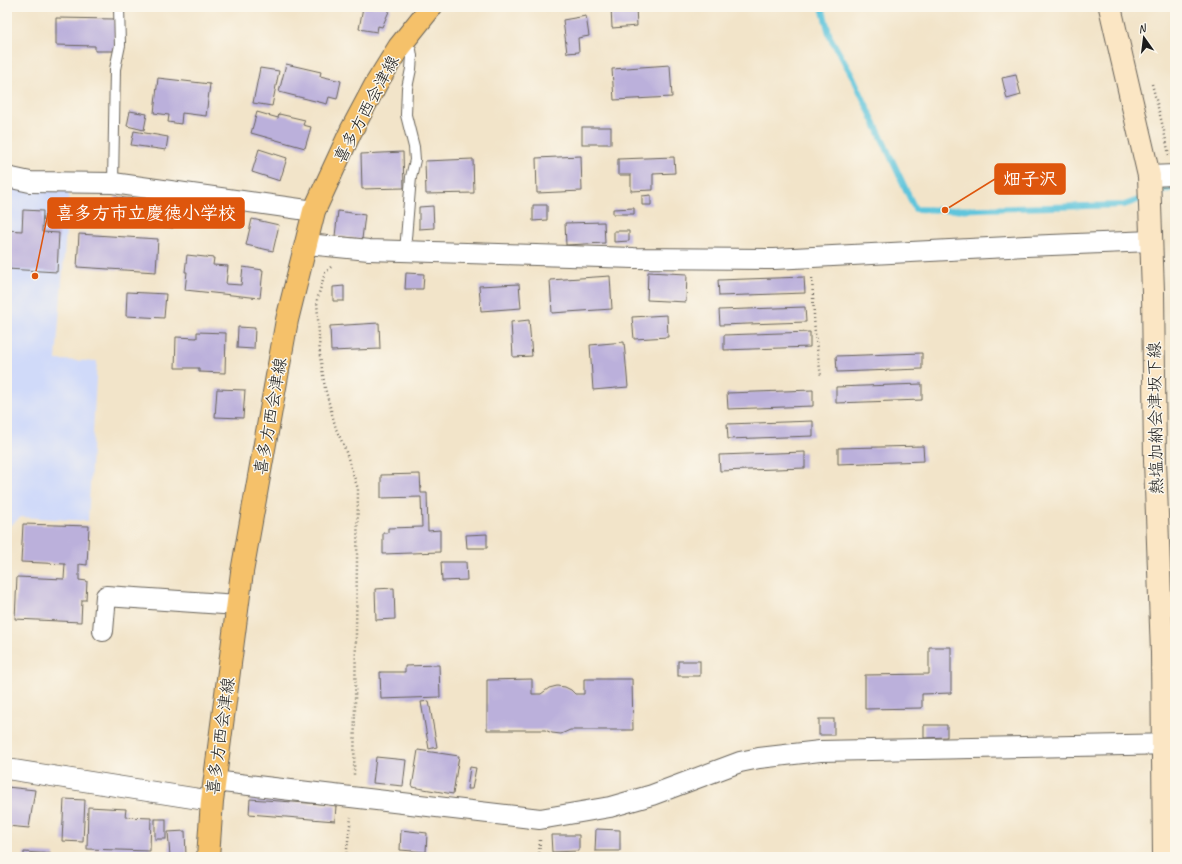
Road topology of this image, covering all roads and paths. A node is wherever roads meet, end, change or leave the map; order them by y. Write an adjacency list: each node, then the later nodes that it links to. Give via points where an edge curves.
1 (120, 7): 8 (lane, via 120,45 115,69)
2 (431, 7): 4 (main road, 喜多方西会津線)
3 (1110, 7): 6 (main road, 熱塩加納会津坂下線)
4 (404, 41): 9 (main road, 喜多方西会津線, via 376,84 351,131); 13 (lane, via 412,56 406,115 415,160 411,177)
5 (1175, 175): 6 (street)
6 (1149, 176): 10 (main road, 熱塩加納会津坂下線)
7 (7, 177): 8 (street, via 30,182)
8 (113, 183): 9 (street)
9 (314, 211): 11 (main road, 喜多方西会津線)
10 (1152, 241): 14 (street); 18 (main road, 熱塩加納会津坂下線, via 1161,645)
11 (307, 244): 12 (street); 16 (main road, 喜多方西会津線, via 287,320)
12 (342, 247): 13 (street); 21 (path, via 336,261 325,273 317,300 320,356 325,388 336,429 358,489)
13 (405, 251): 14 (street, via 634,258)
14 (810, 257): 15 (path, via 815,334)
15 (821, 376)
16 (238, 605): 17 (street, via 106,596); 20 (main road, 喜多方西会津線)
17 (103, 631)
18 (1169, 744): 21 (street, via 820,751 759,758 740,762 652,796 610,807 540,819); 24 (main road, 熱塩加納会津坂下線)
19 (7, 769): 20 (street)
20 (213, 791): 21 (street); 22 (main road, 喜多方西会津線)
21 (353, 797): 23 (path)
22 (208, 857)
23 (346, 857)
24 (1164, 857)

